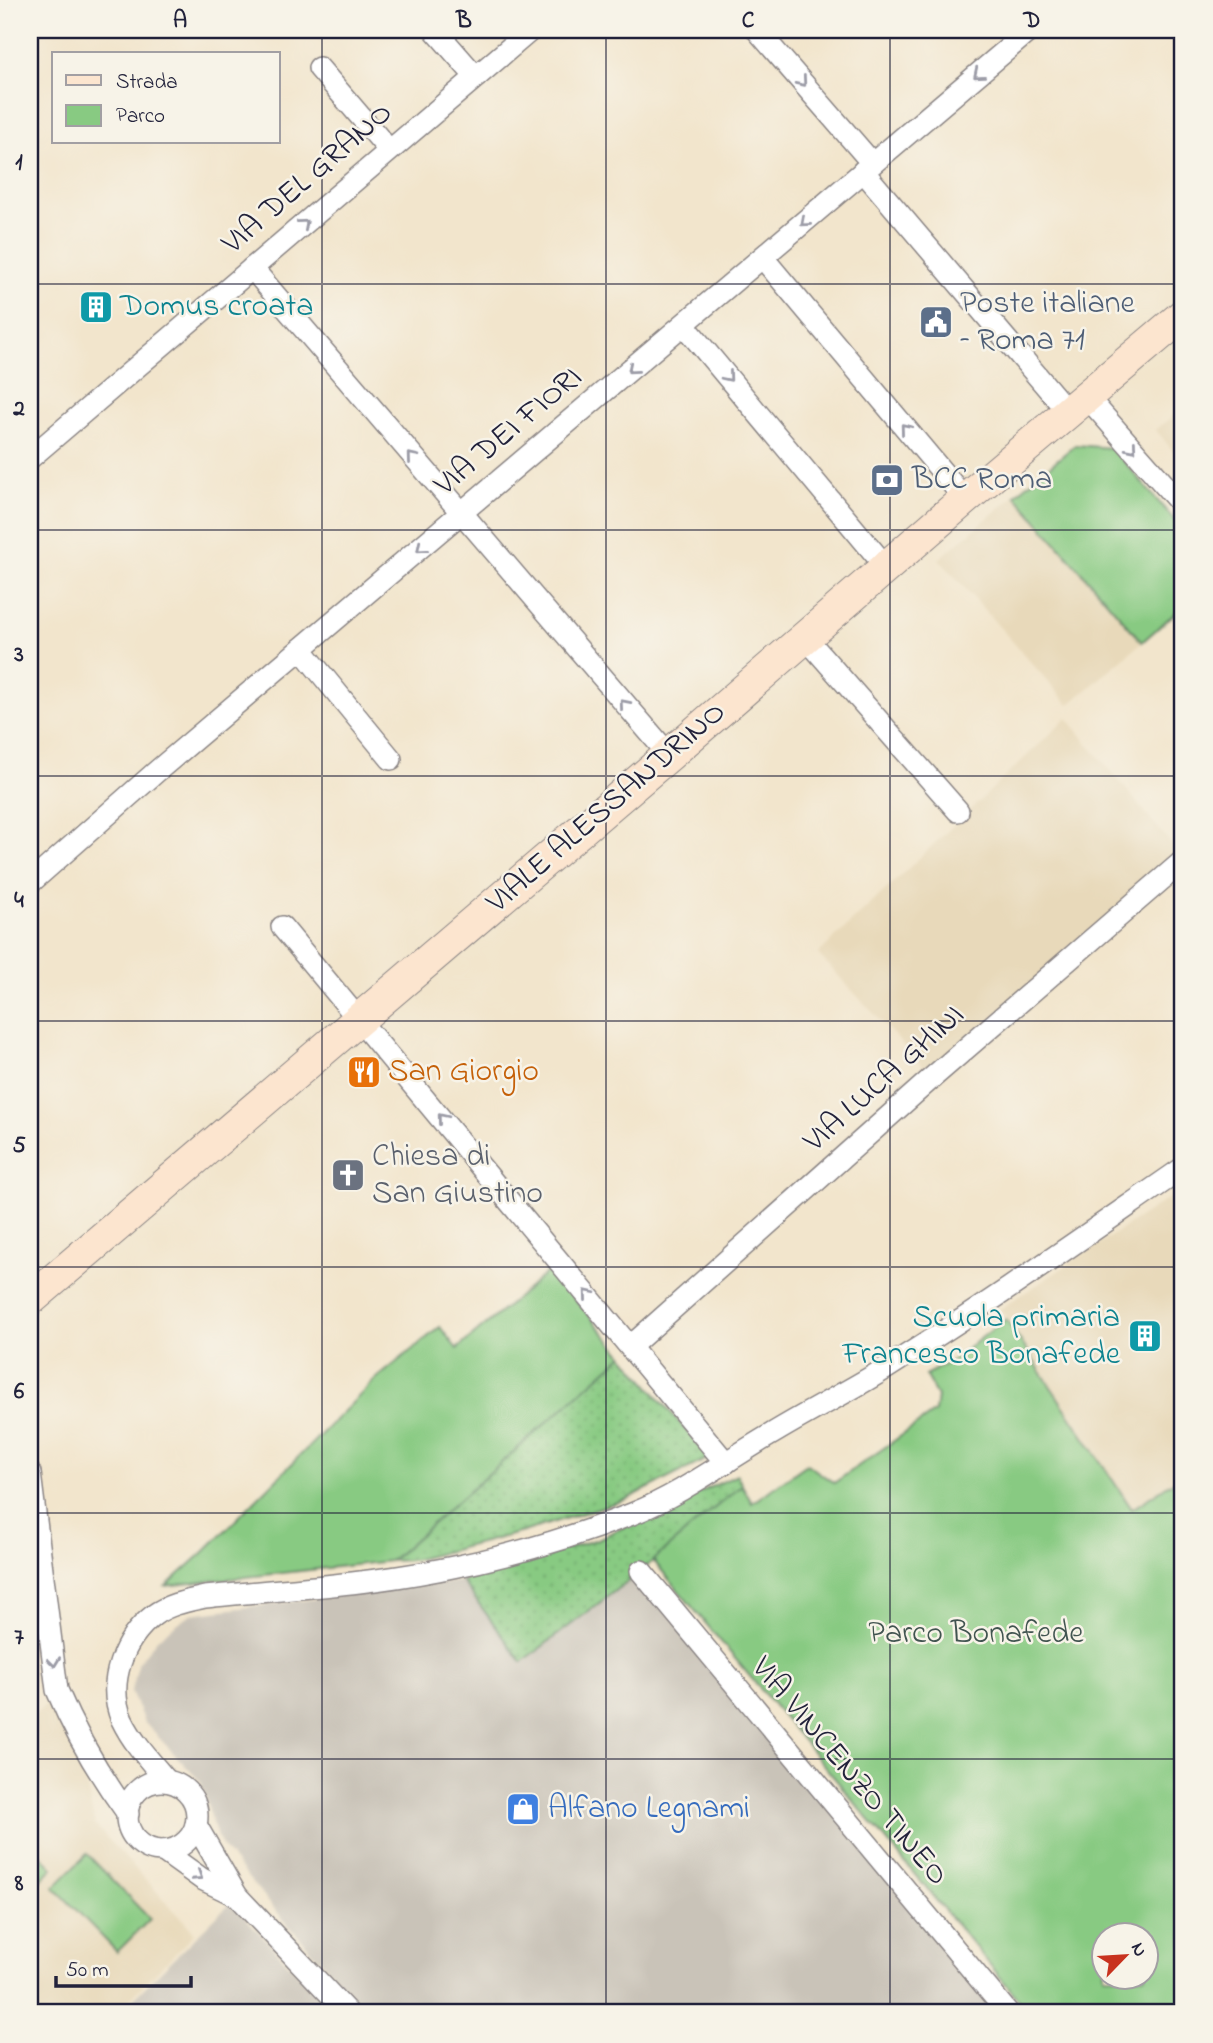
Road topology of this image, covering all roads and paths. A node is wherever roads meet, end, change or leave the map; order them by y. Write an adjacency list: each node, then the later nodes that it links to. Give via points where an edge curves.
1 (435, 30): 6 (street)
2 (531, 30): 6 (street, VIA DEL GRANO)
3 (757, 30): 8 (street, one-way to 8)
4 (1030, 30): 8 (street, VIA DEI FIORI, one-way to 8)
5 (319, 68): 7 (street)
6 (476, 77): 7 (street, VIA DEL GRANO)
7 (389, 150): 10 (street, VIA DEL GRANO, one-way to 7)
8 (868, 167): 9 (street, VIA DEI FIORI, one-way to 9); 13 (street)
9 (763, 258): 12 (street, VIA DEI FIORI); 15 (street, one-way to 9)
10 (252, 268): 14 (street, VIA DEL GRANO); 17 (street, one-way to 10)
11 (1183, 315): 13 (street, VIALE ALESSANDRINO)
12 (684, 324): 17 (street, VIA DEI FIORI, one-way to 17); 18 (street, one-way to 18)
13 (1077, 404): 15 (street, VIALE ALESSANDRINO); 16 (street, one-way to 16)
14 (30, 458)
15 (965, 499): 18 (street, VIALE ALESSANDRINO)
16 (1183, 506)
17 (461, 514): 20 (street, VIA DEI FIORI, one-way to 20); 21 (street, one-way to 17)
18 (886, 567): 19 (street, VIALE ALESSANDRINO)
19 (805, 637): 21 (street, VIALE ALESSANDRINO); 23 (street)
20 (301, 649): 22 (street); 25 (street, VIA DEI FIORI)
21 (668, 755): 27 (street, VIALE ALESSANDRINO)
22 (391, 759)
23 (958, 811)
24 (1183, 861): 30 (street, VIA LUCA GHINI)
25 (30, 883)
26 (282, 927): 27 (street)
27 (360, 1019): 29 (street, VIALE ALESSANDRINO); 30 (street, one-way to 27)
28 (1183, 1168): 31 (street, via 900,1359)
29 (30, 1300)
30 (631, 1346): 31 (street)
31 (726, 1463): 34 (street, via 634,1513 506,1554 375,1580 205,1597 177,1603 156,1614 134,1634 120,1664 115,1696 135,1742)
32 (30, 1473): 35 (street, one-way to 35, via 57,1690 109,1788)
33 (641, 1571): 40 (street, VIA VINCENZO TINEO)
34 (167, 1781): 35 (street, via 141,1788); 36 (street, via 188,1791 197,1813)
35 (128, 1814): 37 (street, via 133,1835)
36 (196, 1825): 37 (street, via 184,1843); 38 (street)
37 (163, 1851): 38 (street, one-way to 38, via 202,1880)
38 (237, 1896): 39 (street)
39 (348, 2013)
40 (1008, 2013)

